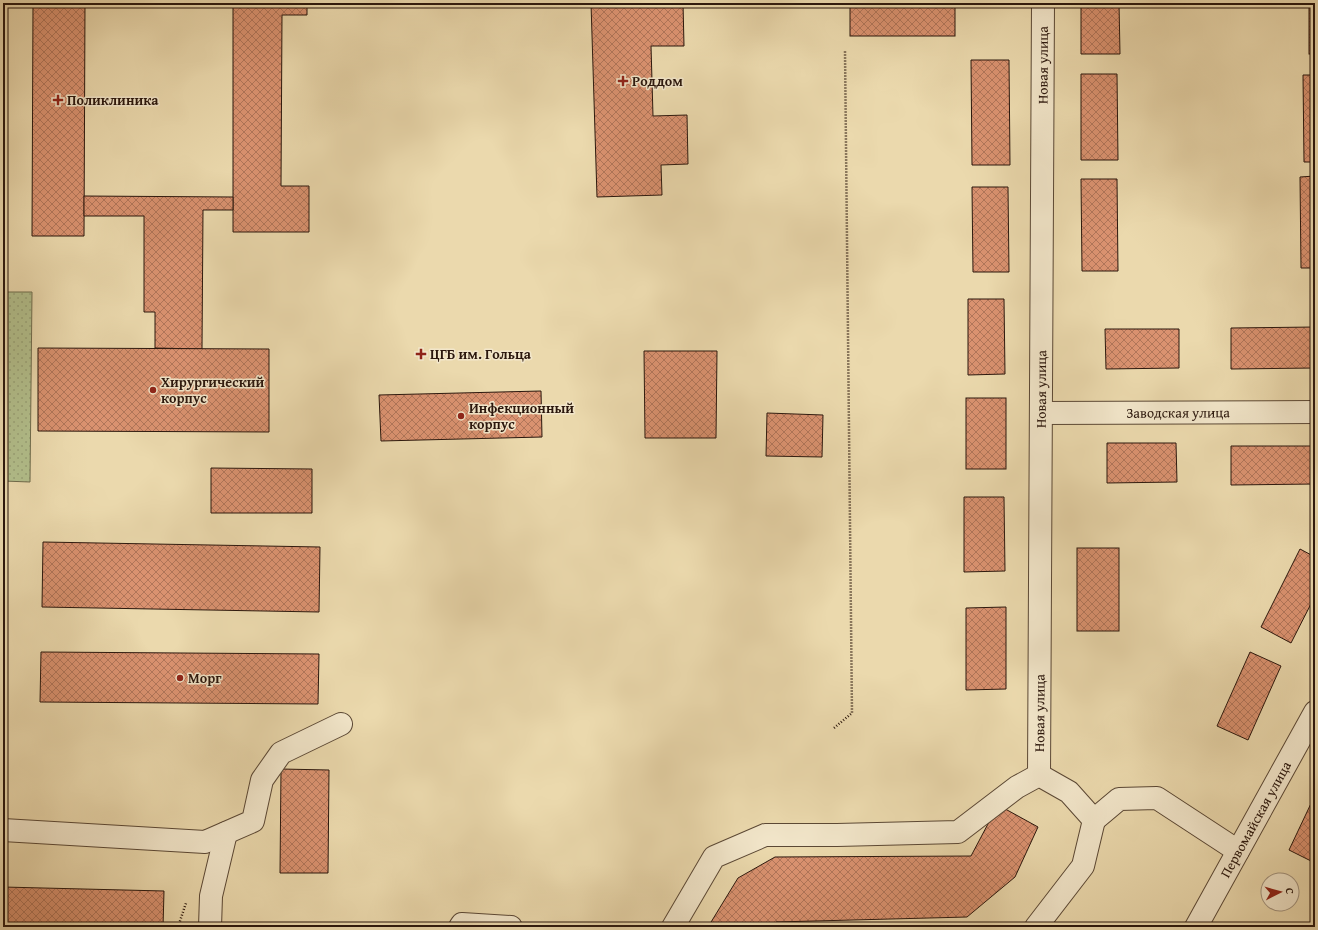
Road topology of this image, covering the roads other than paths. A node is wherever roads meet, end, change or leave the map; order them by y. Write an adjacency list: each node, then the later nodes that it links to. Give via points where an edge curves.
1 (1043, 3): 3 (street, Новая улица)
2 (1315, 412): 3 (street, Заводская улица)
3 (1041, 413): 6 (street, Новая улица)
4 (1315, 712): 10 (street, Первомайская улица)
5 (341, 724): 9 (street, via 281,753 262,780 253,821)
6 (1039, 775): 7 (street, via 1069,792); 14 (street, via 1017,787 958,832 765,835 714,856)
7 (1094, 820): 10 (street, via 1118,799 1157,798); 15 (street, via 1082,866)
8 (3, 830): 9 (street, via 205,842)
9 (226, 833): 11 (street, via 211,896)
10 (1238, 851): 16 (street, Первомайская улица)
11 (210, 927)
12 (460, 927): 13 (street, via 462,924)
13 (511, 927)
14 (673, 927)
15 (1036, 927)
16 (1196, 927)

